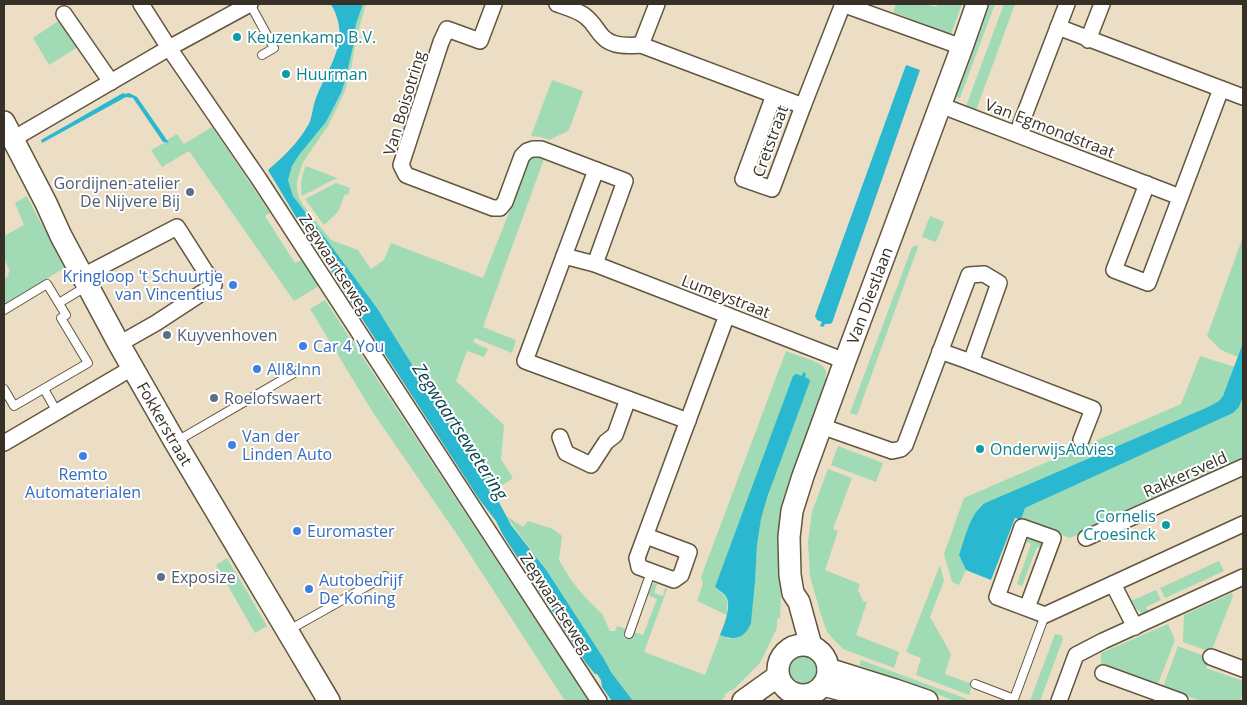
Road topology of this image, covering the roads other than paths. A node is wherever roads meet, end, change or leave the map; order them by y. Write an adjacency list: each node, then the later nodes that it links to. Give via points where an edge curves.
1 (141, 4): 16 (street, Zegwaartseweg)
2 (250, 4): 16 (street); 17 (lane, via 274,48)
3 (494, 4): 26 (street, Van Boisotring, via 480,41 447,29 402,165 406,175 500,208 522,156 533,148)
4 (557, 4): 14 (street, Cretstraat, via 583,14 610,43)
5 (657, 4): 14 (street)
6 (843, 4): 10 (street); 23 (street)
7 (977, 4): 15 (street, Van Diestlaan)
8 (1067, 4): 12 (street)
9 (1102, 4): 13 (street)
10 (885, 11): 15 (street)
11 (64, 14): 18 (street)
12 (1058, 27): 13 (street); 25 (street)
13 (1088, 40): 19 (street)
14 (641, 45): 20 (street, Cretstraat)
15 (962, 47): 22 (street, Van Diestlaan)
16 (169, 48): 18 (street); 72 (street, Zegwaartseweg, via 269,195)
17 (262, 55)
18 (111, 82): 24 (street)
19 (1221, 89): 21 (street); 28 (street)
20 (774, 95): 23 (street, Cretstraat); 23 (street, Cretstraat, via 743,179 772,190)
21 (1243, 97)
22 (940, 105): 25 (street, Van Egmondstraat); 37 (street, Van Diestlaan)
23 (803, 106)
24 (12, 134): 31 (street, Fokkerstraat)
25 (1017, 134): 27 (street, Van Egmondstraat)
26 (596, 170): 29 (street); 30 (street, Van Boisotring, via 625,180)
27 (1147, 184): 28 (street, Van Egmondstraat); 28 (street, via 1114,270 1148,283)
28 (1180, 197)
29 (564, 256): 30 (street, Lumeystraat); 43 (street, via 525,361)
30 (595, 264): 34 (street, Lumeystraat)
31 (86, 281): 32 (lane); 35 (street, Fokkerstraat); 35 (street, via 177,227 214,285)
32 (59, 303): 33 (lane, via 47,284); 42 (lane, via 66,316 61,318 88,363)
33 (4, 310)
34 (727, 315): 37 (street, Lumeystraat); 45 (street)
35 (119, 344): 39 (street, Fokkerstraat)
36 (940, 351): 38 (street); 38 (street, via 969,275 984,274 999,283); 46 (street, via 901,449 892,451)
37 (845, 361): 46 (street, Van Diestlaan)
38 (970, 362): 48 (street, via 1093,409)
39 (132, 368): 44 (street); 49 (street, Fokkerstraat)
40 (301, 369): 49 (lane)
41 (4, 389): 42 (lane, via 14,406)
42 (44, 389): 44 (lane)
43 (628, 399): 45 (street); 47 (street, via 615,435 606,442 591,465 566,453)
44 (58, 412): 50 (street)
45 (688, 421): 53 (street)
46 (821, 426): 64 (street, Van Diestlaan, via 792,511 789,537 790,575 793,593 799,602)
47 (560, 437)
48 (1081, 440)
49 (175, 442): 62 (street, Fokkerstraat)
50 (4, 443)
51 (1243, 467): 54 (street, Rakkersveld)
52 (1243, 524): 58 (street)
53 (646, 536): 55 (street, via 637,558 639,568); 55 (street, via 689,552 681,575 674,580)
54 (1086, 538)
55 (651, 572): 63 (lane)
56 (385, 576): 62 (lane)
57 (1243, 577): 61 (street)
58 (1113, 584): 60 (street); 61 (street)
59 (1027, 608): 59 (street, via 1053,538 1022,527 996,597); 60 (street)
60 (1045, 615): 70 (lane, via 1014,699)
61 (1135, 627): 77 (street, via 1076,655)
62 (287, 631): 71 (street, Fokkerstraat)
63 (629, 634)
64 (801, 647): 68 (street, via 816,649 824,657); 69 (street, via 786,651 782,656 778,669)
65 (1211, 657): 66 (street)
66 (1243, 669)
67 (1103, 673): 78 (street)
68 (825, 677): 69 (street, via 818,690 806,695 800,695); 75 (street); 76 (street, via 895,690)
69 (783, 683): 73 (street); 74 (street)
70 (975, 684)
71 (329, 701)
72 (599, 701)
73 (743, 701)
74 (769, 701)
75 (881, 701)
76 (927, 701)
77 (1059, 701)
78 (1180, 701)

